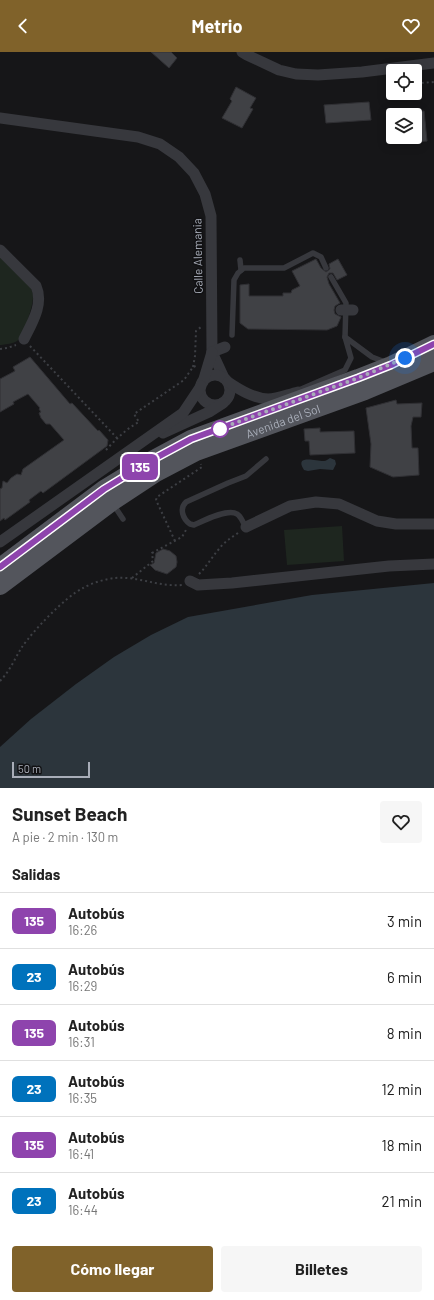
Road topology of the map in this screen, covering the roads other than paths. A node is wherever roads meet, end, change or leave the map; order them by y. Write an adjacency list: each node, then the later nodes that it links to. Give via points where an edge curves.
1 (242, 52): 2 (street, via 279,70 296,74 362,72)
2 (434, 63)
3 (0, 118): 14 (street, Calle Alemania, via 138,137 160,144 179,157 194,173 205,194 210,216)
4 (0, 250): 11 (street, via 36,286 39,293 34,320)
5 (240, 260): 7 (lane)
6 (326, 268): 7 (lane, via 321,258 313,253 284,268)
7 (241, 270): 9 (lane, via 234,280)
8 (331, 277): 10 (lane, via 346,303)
9 (232, 336)
10 (345, 337): 16 (lane, via 372,357); 20 (lane, via 351,358 345,370)
11 (24, 340)
12 (434, 344): 16 (main road, Avenida del Sol)
13 (225, 347): 14 (street)
14 (211, 356): 18 (street, Calle Alemania); 19 (street)
15 (434, 362): 24 (main road, Avenida del Sol, via 364,391 196,452 156,473)
16 (391, 365): 17 (main road, Avenida del Sol)
17 (358, 378): 20 (street); 30 (main road, Avenida del Sol, via 191,439 104,489)
18 (226, 380): 19 (street, via 216,375); 20 (street, via 254,396 269,399); 21 (street, via 230,392)
19 (202, 384): 21 (street, via 202,396 208,403); 22 (street, via 183,413)
20 (291, 394)
21 (222, 403): 22 (street, via 209,412)
22 (137, 445): 28 (street)
23 (266, 459): 27 (lane, via 246,476 182,506 185,519 190,524 235,512)
24 (112, 502): 25 (lane); 32 (main road, Avenida del Sol)
25 (123, 519)
26 (434, 524): 27 (street, via 377,521 339,504 316,502 290,506)
27 (246, 527)
28 (0, 542)
29 (434, 564): 31 (street, via 389,566 232,583 198,584)
30 (0, 567)
31 (190, 581)
32 (0, 586)

